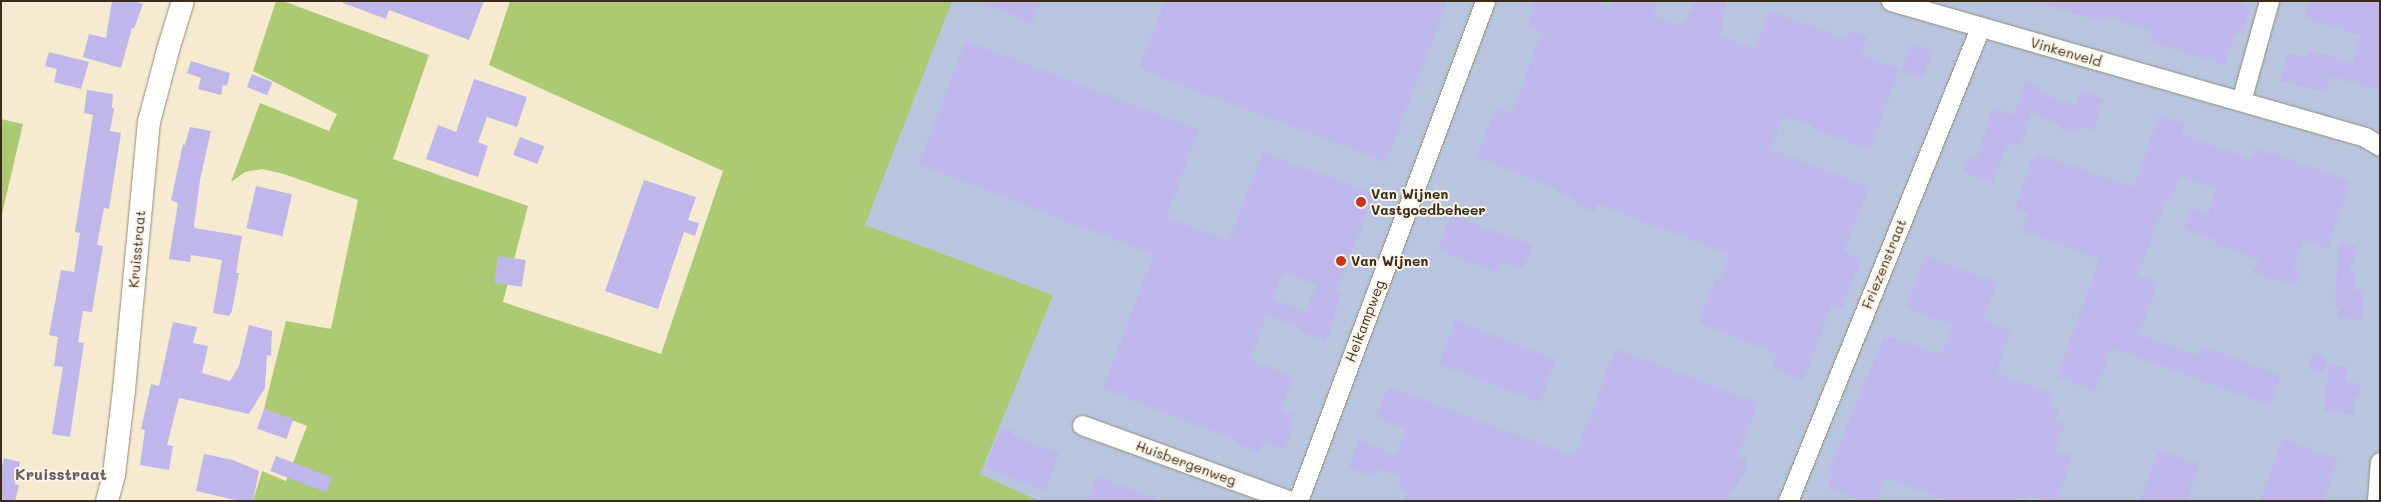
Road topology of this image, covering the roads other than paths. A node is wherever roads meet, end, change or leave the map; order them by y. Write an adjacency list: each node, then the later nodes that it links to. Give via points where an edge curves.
1 (183, 1): 10 (street, Kruisstraat, via 162,68 150,122 124,390 114,475)
2 (1485, 1): 12 (street, Heikampweg)
3 (1892, 1): 5 (street, Vinkenveld)
4 (2269, 1): 6 (street)
5 (1980, 28): 6 (street, Vinkenveld); 13 (street, Friezenstraat)
6 (2241, 101): 7 (street, Vinkenveld, via 2365,137)
7 (2380, 146)
8 (1082, 426): 11 (street, Huisbergenweg)
9 (2380, 462): 14 (street)
10 (107, 501)
11 (1291, 501)
12 (1298, 501)
13 (1788, 501)
14 (2377, 501)

